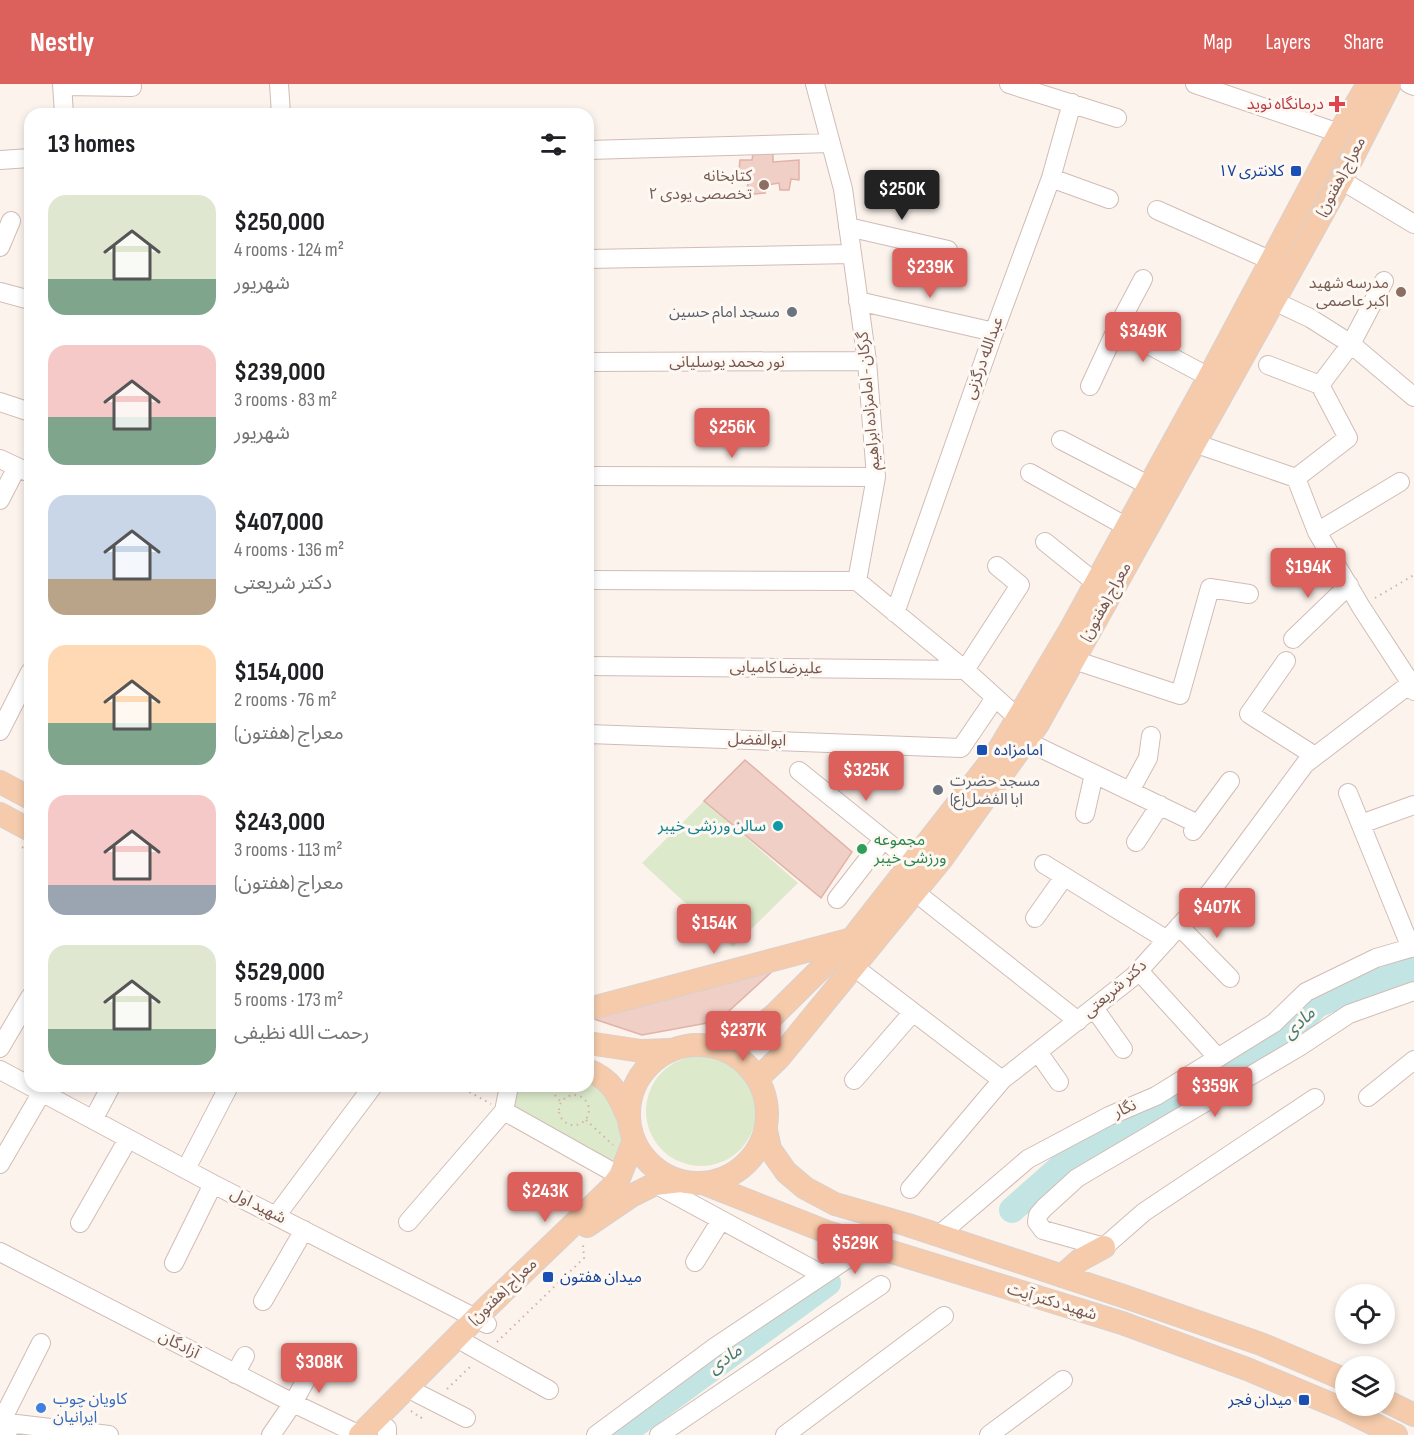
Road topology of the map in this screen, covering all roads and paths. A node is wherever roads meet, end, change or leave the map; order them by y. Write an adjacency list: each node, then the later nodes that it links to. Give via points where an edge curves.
1 (279, 84): 13 (street)
2 (815, 84): 16 (street, گرکان - امامزاده ابراهیم)
3 (1009, 84): 11 (street)
4 (1194, 84): 15 (street)
5 (1368, 84): 15 (main road, معراج (هفتون))
6 (1390, 84): 21 (main road, معراج (هفتون))
7 (1409, 84): 9 (street)
8 (62, 85): 10 (street); 12 (street)
9 (1414, 86)
10 (132, 87)
11 (1072, 103): 14 (street); 20 (street, عبدالله درگزنی)
12 (63, 108)
13 (281, 108)
14 (1117, 118)
15 (1339, 133): 31 (main road, معراج (هفتون))
16 (831, 143): 17 (street); 26 (street, گرکان - امامزاده ابراهیم)
17 (594, 150)
18 (24, 158): 19 (street)
19 (0, 160)
20 (1051, 178): 22 (street); 39 (street, عبدالله درگزنی)
21 (1341, 180): 25 (street); 37 (main road, معراج (هفتون))
22 (1109, 199)
23 (1156, 210): 31 (street)
24 (11, 221): 27 (street)
25 (1414, 224)
26 (848, 227): 28 (street); 29 (street, گرکان - امامزاده ابراهیم)
27 (0, 247)
28 (948, 250)
29 (852, 254): 30 (street); 36 (street, گرکان - امامزاده ابراهیم)
30 (594, 259)
31 (1272, 261): 44 (main road, معراج (هفتون))
32 (1143, 279): 38 (street)
33 (1384, 281): 40 (street)
34 (0, 292): 35 (street)
35 (24, 298)
36 (858, 301): 39 (street); 41 (street, گرکان - امامزاده ابراهیم)
37 (1274, 301): 40 (street); 51 (main road, معراج (هفتون))
38 (1117, 328): 44 (street); 46 (street)
39 (994, 332): 72 (street, عبدالله درگزنی)
40 (1351, 344): 45 (street); 47 (street)
41 (867, 361): 42 (street, نور محمد یوسلیانی); 56 (street, گرکان - امامزاده ابراهیم)
42 (594, 362)
43 (1268, 365): 45 (street)
44 (1209, 377): 59 (main road, معراج (هفتون))
45 (1320, 385): 57 (street, via 1348,438)
46 (1090, 386)
47 (1414, 397)
48 (0, 402): 49 (street)
49 (24, 410)
50 (1061, 440): 59 (street)
51 (1194, 443): 57 (street); 59 (main road, معراج (هفتون))
52 (0, 459): 53 (street)
53 (24, 470): 60 (street)
54 (1030, 473): 61 (street)
55 (594, 476): 56 (street)
56 (876, 477): 67 (street, گرکان - امامزاده ابراهیم)
57 (1296, 478): 62 (street)
58 (1400, 482): 62 (street)
59 (1158, 490): 61 (main road, معراج (هفتون)); 74 (main road, معراج (هفتون))
60 (0, 500)
61 (1127, 527): 68 (main road, معراج (هفتون))
62 (1317, 532): 69 (street)
63 (1045, 542): 68 (street)
64 (997, 566): 77 (street, via 1020,585)
65 (1414, 574): 71 (path)
66 (594, 580): 67 (street)
67 (856, 581): 72 (street)
68 (1096, 584): 81 (main road, معراج (هفتون))
69 (1349, 585): 71 (street); 73 (street)
70 (1249, 594): 74 (street, via 1210,588 1180,695)
71 (1361, 607): 79 (street)
72 (895, 613): 77 (street)
73 (1293, 639)
74 (1074, 660): 85 (main road, معراج (هفتون))
75 (1286, 661): 87 (street, via 1249,714)
76 (594, 666): 77 (street, علیرضا کامیابی)
77 (965, 670): 80 (street)
78 (24, 684): 82 (street)
79 (1413, 685): 87 (street, دکتر شریعتی)
80 (995, 698): 81 (street); 86 (street)
81 (1018, 718): 88 (main road, معراج (هفتون))
82 (0, 731)
83 (594, 736): 86 (street, ابوالفضل)
84 (1151, 736): 93 (street, via 1148,758)
85 (1026, 741): 90 (street); 107 (main road, معراج (هفتون))
86 (962, 748): 88 (street)
87 (1315, 756): 110 (street, دکتر شریعتی, via 1305,764 1211,891)
88 (986, 767): 104 (main road, معراج (هفتون))
89 (799, 771): 104 (street)
90 (1094, 774): 93 (street); 99 (street)
91 (1230, 781): 96 (street, via 1196,827)
92 (0, 782): 95 (main road)
93 (1130, 791): 96 (street)
94 (1348, 793): 100 (street)
95 (24, 794)
96 (1160, 805): 102 (street)
97 (1414, 805): 100 (street)
98 (0, 814): 101 (main road)
99 (1085, 814)
100 (1361, 824): 112 (street)
101 (24, 827)
102 (1136, 842)
103 (879, 845): 108 (street)
104 (912, 862): 111 (main road, معراج (هفتون))
105 (1044, 864): 106 (street)
106 (1064, 877): 109 (street); 110 (street)
107 (915, 892): 113 (main road, معراج (هفتون)); 121 (street)
108 (837, 899)
109 (1035, 918)
110 (1173, 933): 114 (street, دکتر شریعتی); 115 (street)
111 (849, 940): 118 (main road); 122 (main road, معراج (هفتون))
112 (1412, 948): 131 (street, نگار, via 1376,958 1306,992 1275,1023)
113 (854, 967): 120 (street); 130 (main road, معراج (هفتون))
114 (1139, 971): 119 (street, دکتر شریعتی); 131 (street)
115 (1230, 978)
116 (1414, 991): 174 (street, via 1349,1014 1077,1178 1038,1215 1037,1222 1043,1230)
117 (24, 1007): 124 (street)
118 (594, 1007)
119 (1094, 1008): 121 (street, دکتر شریعتی); 126 (street)
120 (914, 1012): 136 (street); 137 (street)
121 (1078, 1021): 129 (street, دکتر شریعتی)
122 (756, 1030): 128 (main road, معراج (هفتون)); 130 (main road, via 754,1041 760,1051)
123 (594, 1043): 125 (main road)
124 (0, 1048)
125 (615, 1048): 127 (main road); 134 (main road, via 622,1055 621,1070 613,1076)
126 (1123, 1049)
127 (672, 1050): 128 (main road, via 708,1045); 155 (main road, via 653,1061 639,1078 630,1098)
128 (725, 1050): 135 (main road, via 738,1057)
129 (1038, 1052): 137 (street, دکتر شریعتی); 138 (street)
130 (779, 1058): 135 (main road, معراج (هفتون))
131 (1218, 1058): 172 (street, نگار, via 1156,1095 1028,1158)
132 (1414, 1060): 148 (street)
133 (0, 1070): 139 (street, شهید اول)
134 (595, 1073): 155 (main road, via 615,1088)
135 (758, 1078): 154 (main road, via 765,1095)
136 (854, 1080)
137 (1002, 1080): 164 (street, دکتر شریعتی)
138 (1059, 1082)
139 (24, 1083)
140 (32, 1092): 157 (street)
141 (41, 1092): 152 (street, شهید اول)
142 (108, 1092): 152 (street)
143 (226, 1092): 159 (street)
144 (369, 1092): 166 (street)
145 (470, 1092): 151 (path)
146 (508, 1092): 151 (street)
147 (552, 1092): 150 (path)
148 (1368, 1097)
149 (1315, 1098): 174 (street, via 1144,1212)
150 (561, 1102): 153 (path, via 560,1116 567,1124 577,1125); 153 (path, via 569,1095 584,1097 590,1111)
151 (504, 1111): 160 (street); 168 (street)
152 (93, 1120): 156 (street, شهید اول)
153 (586, 1120): 155 (path, via 612,1145)
154 (766, 1131): 158 (main road, شهید دکتر آیت, via 770,1149); 161 (main road, via 743,1167 724,1178)
155 (627, 1137): 160 (main road, معراج (هفتون)); 161 (main road, via 661,1173)
156 (128, 1138): 159 (street, شهید اول); 169 (street)
157 (0, 1164)
158 (782, 1167): 165 (main road, via 766,1164 755,1173 750,1182); 172 (main road, شهید دکتر آیت, via 805,1188 835,1204)
159 (186, 1169): 162 (street, شهید اول)
160 (620, 1176): 184 (main road, معراج (هفتون))
161 (692, 1182): 163 (main road); 165 (main road, شهید دکتر آیت)
162 (213, 1184): 166 (street, شهید اول); 177 (street)
163 (655, 1184): 167 (street); 170 (main road, معراج (هفتون))
164 (909, 1189)
165 (755, 1202): 173 (main road, شهید دکتر آیت)
166 (276, 1216): 171 (street, شهید اول)
167 (721, 1220): 176 (street); 178 (street)
168 (408, 1222)
169 (80, 1223)
170 (582, 1229): 184 (main road, معراج (هفتون)); 186 (path, via 584,1258)
171 (304, 1230): 182 (street); 184 (street, شهید اول)
172 (939, 1235): 179 (main road, شهید دکتر آیت)
173 (867, 1245): 178 (street); 207 (main road, شهید دکتر آیت, via 1122,1323 1247,1369)
174 (1104, 1247): 179 (main road); 181 (main road, via 1098,1266)
175 (0, 1252): 189 (street, آزادگان)
176 (695, 1262)
177 (174, 1263)
178 (823, 1275): 203 (street, via 715,1347)
179 (1062, 1276): 181 (main road, شهید دکتر آیت)
180 (881, 1285): 204 (street)
181 (1098, 1287): 190 (main road, شهید دکتر آیت, via 1261,1344)
182 (263, 1301)
183 (944, 1316): 205 (street)
184 (481, 1321): 186 (main road, معراج (هفتون)); 202 (main road, معراج (هفتون))
185 (41, 1343): 198 (street)
186 (476, 1349): 192 (street); 193 (main road, معراج (هفتون)); 193 (path)
187 (245, 1356): 189 (street)
188 (313, 1367): 194 (street)
189 (235, 1374): 194 (street, آزادگان)
190 (1335, 1375)
191 (1063, 1380): 206 (street)
192 (549, 1390)
193 (418, 1400): 193 (path, via 421,1418); 197 (street); 199 (main road, معراج (هفتون))
194 (293, 1403): 201 (street); 202 (street, آزادگان)
195 (1395, 1406): 196 (main road)
196 (1414, 1415)
197 (466, 1418)
198 (4, 1426): 200 (street)
199 (385, 1433)
200 (109, 1435)
201 (271, 1435)
202 (360, 1435)
203 (596, 1435)
204 (659, 1435)
205 (785, 1435)
206 (989, 1435)
207 (1396, 1435)

